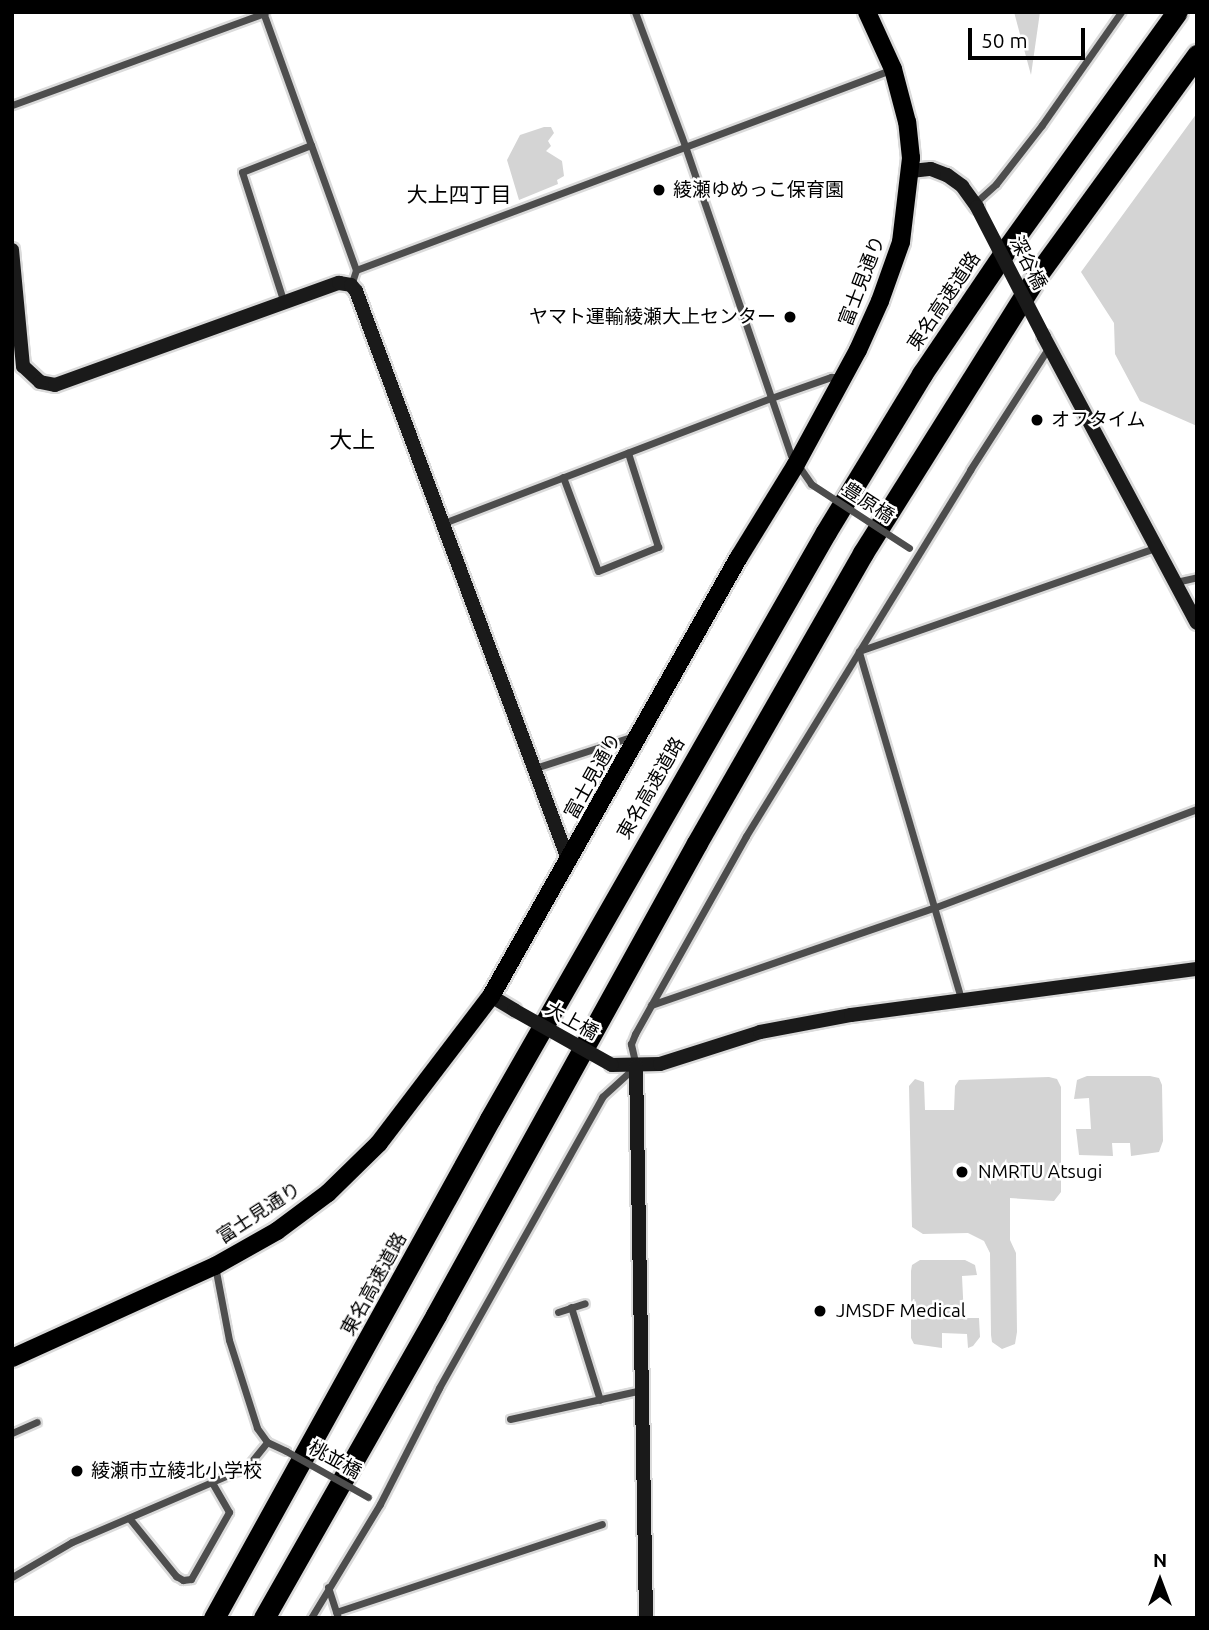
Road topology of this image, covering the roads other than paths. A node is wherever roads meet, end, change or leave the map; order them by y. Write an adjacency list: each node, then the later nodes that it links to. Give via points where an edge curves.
1 (635, 12): 10 (street)
2 (867, 12): 7 (main road, 富士見通り)
3 (1121, 12): 12 (street, via 1042,125)
4 (1177, 12): 58 (highway, 東名高速道路, via 930,363 826,532 496,1107)
5 (265, 13): 8 (street); 9 (street)
6 (1197, 55): 59 (highway, via 1038,274 863,553)
7 (893, 69): 10 (street); 11 (main road, 富士見通り, via 907,122)
8 (12, 105)
9 (311, 145): 14 (street); 16 (street, via 242,172)
10 (685, 146): 14 (street); 19 (street)
11 (911, 171): 12 (street, 深谷橋, via 939,171 962,186); 18 (main road, 富士見通り, via 901,242 880,301)
12 (976, 205): 17 (street, 深谷橋, bridge)
13 (12, 250): 16 (street, via 23,366 40,382 55,385)
14 (356, 270): 15 (street)
15 (351, 285): 16 (street, via 339,283); 23 (street)
16 (284, 303)
17 (1047, 342): 24 (street, 深谷橋); 25 (street)
18 (843, 377): 19 (street); 21 (main road, 富士見通り)
19 (771, 398): 20 (street); 21 (street)
20 (628, 453): 22 (street); 22 (street, via 658,547 598,571)
21 (795, 466): 25 (street, 豊原橋, bridge, via 811,484); 30 (main road, 富士見通り, via 739,556)
22 (564, 477): 23 (street)
23 (441, 524): 31 (street)
24 (1157, 547): 27 (street, 深谷橋); 29 (street)
25 (919, 552): 29 (street)
26 (1197, 578): 27 (street)
27 (1175, 582): 28 (street, 深谷橋)
28 (1197, 623)
29 (859, 652): 34 (street); 38 (street, via 746,836)
30 (641, 734): 31 (street); 33 (main road, 富士見通り)
31 (535, 768): 33 (street)
32 (1197, 809): 34 (street)
33 (569, 862): 36 (main road, 富士見通り)
34 (936, 907): 37 (street); 38 (street)
35 (1197, 969): 37 (street)
36 (491, 996): 39 (street, 大上橋, bridge, via 612,1065); 40 (main road, 富士見通り, via 370,1152 328,1193 277,1231)
37 (961, 999): 39 (street, via 760,1032 660,1064)
38 (651, 1005): 39 (street, via 631,1044)
39 (636, 1066): 45 (street); 52 (street, via 601,1097 439,1388)
40 (215, 1266): 44 (main road, 富士見通り); 50 (street, via 237,1367 257,1428)
41 (584, 1303): 42 (street)
42 (571, 1307): 43 (street); 46 (street)
43 (558, 1312)
44 (12, 1358)
45 (643, 1389): 46 (street); 61 (street)
46 (600, 1400): 47 (street)
47 (510, 1419)
48 (37, 1422): 49 (street)
49 (12, 1433)
50 (267, 1442): 51 (street, via 247,1467); 52 (street, 桃並橋, bridge)
51 (212, 1483): 53 (street); 53 (street, via 229,1512 191,1578 176,1576)
52 (380, 1504): 56 (street)
53 (129, 1518): 55 (street, via 72,1542)
54 (602, 1524): 57 (street)
55 (12, 1577)
56 (328, 1587): 57 (street); 60 (street)
57 (337, 1615)
58 (214, 1618)
59 (264, 1618)
60 (312, 1618)
61 (646, 1618)

